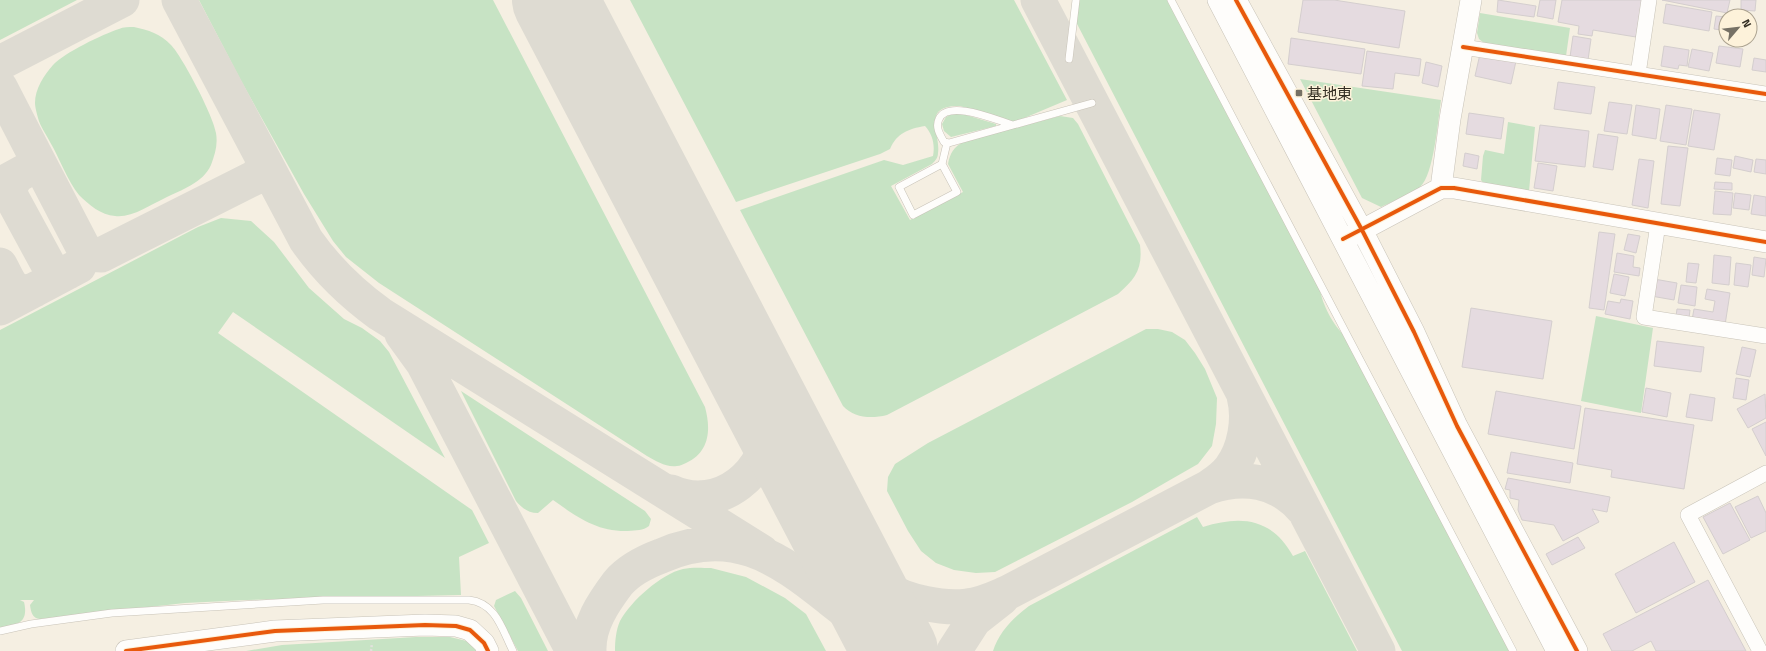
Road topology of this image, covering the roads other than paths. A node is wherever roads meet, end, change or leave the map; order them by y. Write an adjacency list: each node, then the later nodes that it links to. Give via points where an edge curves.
1 (1076, 0): 8 (lane)
2 (1171, 0): 26 (lane)
3 (1218, 0): 18 (street)
4 (1236, 0): 17 (street)
5 (1471, 0): 7 (street)
6 (1649, 0): 9 (street)
7 (1463, 47): 9 (street); 15 (street)
8 (1069, 59)
9 (1638, 74): 10 (street)
10 (1766, 94)
11 (1092, 103): 12 (lane)
12 (1013, 125): 13 (lane); 13 (lane, via 963,110 945,112 937,123 938,133)
13 (947, 143): 14 (lane)
14 (942, 164): 14 (lane, via 957,192 913,214 899,187)
15 (1441, 188): 16 (street, via 1454,188); 17 (street)
16 (1658, 224): 19 (street); 20 (street, via 1644,317)
17 (1362, 230): 18 (street); 28 (street, via 1414,332 1457,426)
18 (1343, 239): 27 (street)
19 (1766, 242)
20 (1766, 336)
21 (1766, 473): 29 (street, via 1688,515)
22 (0, 631): 25 (lane, via 112,613 323,600 469,600 480,601 488,606)
23 (126, 651): 24 (street, via 275,630 425,625 456,626 470,630 484,643)
24 (488, 651)
25 (513, 651)
26 (1513, 651)
27 (1557, 651)
28 (1577, 651)
29 (1760, 651)

